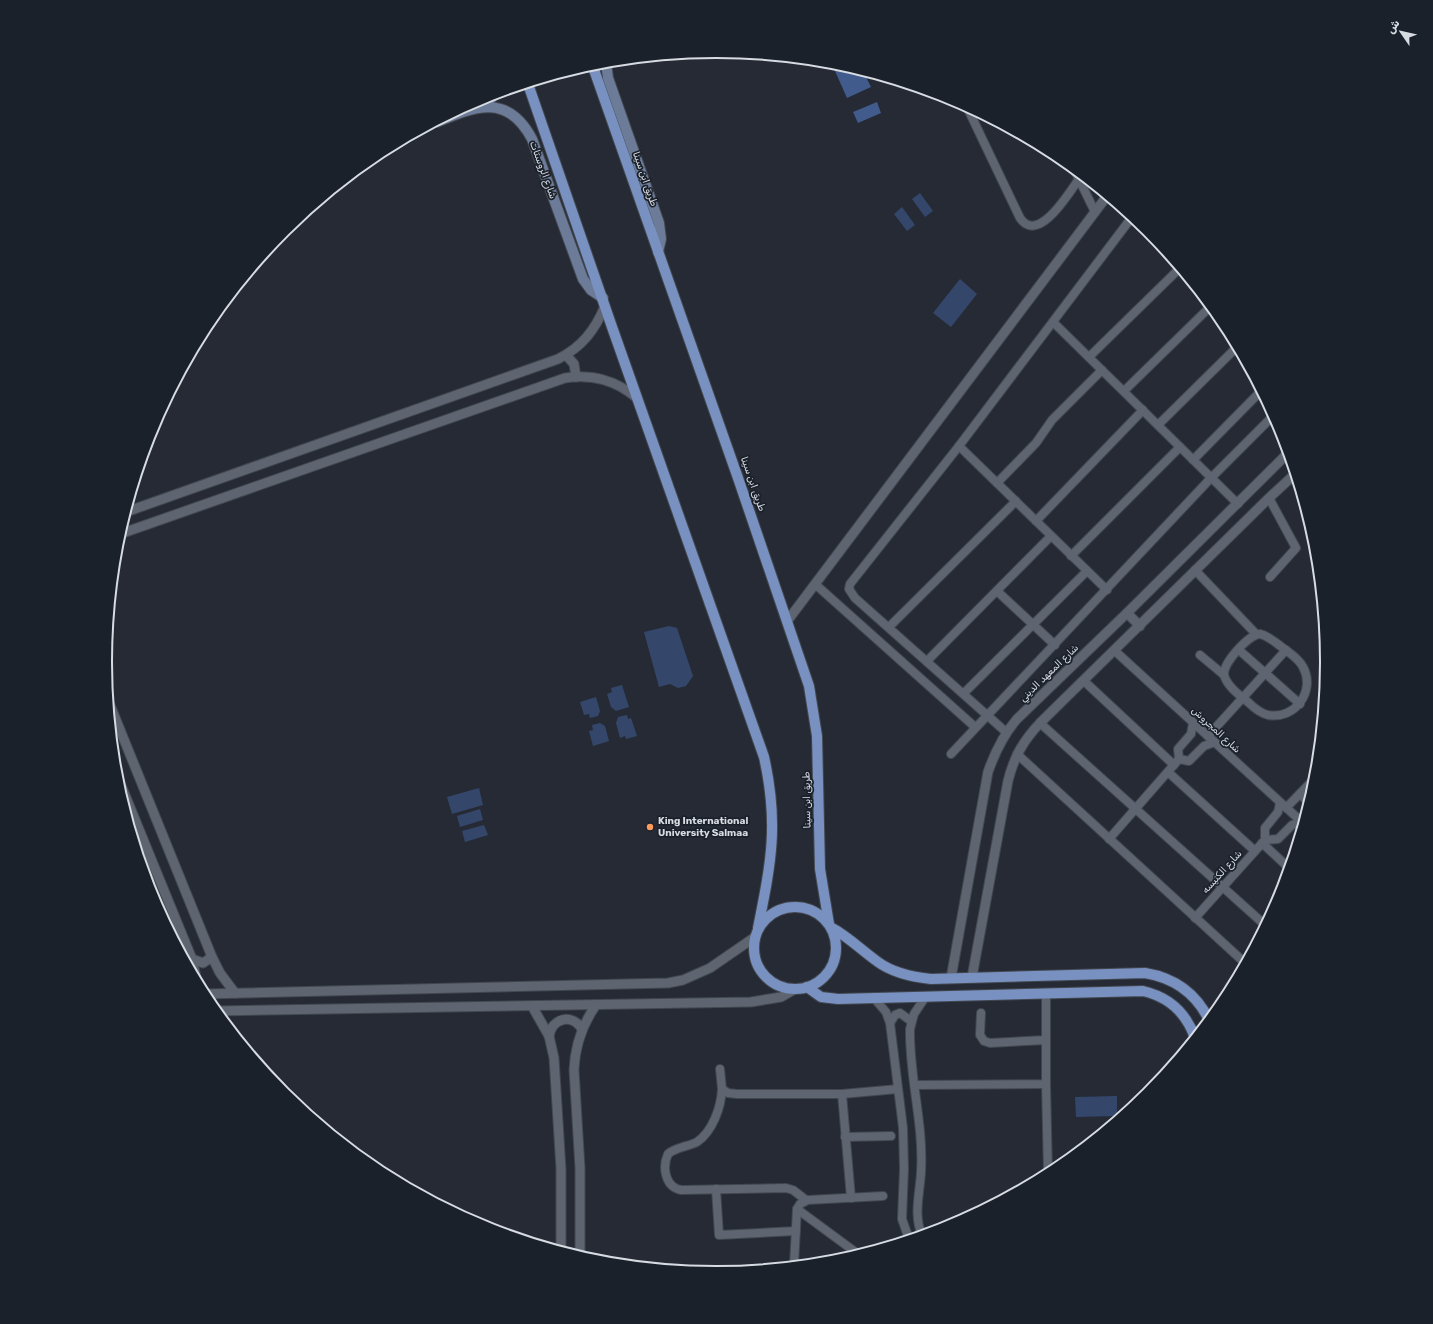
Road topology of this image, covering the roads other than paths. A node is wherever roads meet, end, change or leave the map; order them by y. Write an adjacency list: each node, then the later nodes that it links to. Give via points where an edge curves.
1 (607, 69): 12 (main road, via 659,223 661,239)
2 (594, 71): 12 (main road, طريق ابن سينا)
3 (529, 88): 14 (main road)
4 (485, 104): 5 (main road)
5 (482, 107): 6 (main road, شارع الروستات); 14 (main road, شارع الروستات, via 500,109 508,113 528,131 584,279)
6 (476, 108)
7 (971, 114): 8 (street, via 1020,218 1026,225 1031,226 1049,218)
8 (1079, 179): 10 (street)
9 (1104, 199): 10 (street)
10 (1095, 212): 47 (street)
11 (1129, 221): 16 (street)
12 (658, 252): 51 (main road, طريق ابن سينا)
13 (1177, 271): 19 (street)
14 (604, 302): 18 (street, via 590,334); 24 (main road)
15 (1207, 310): 22 (street)
16 (1053, 322): 19 (street); 28 (street)
17 (1234, 350): 27 (street)
18 (566, 355): 21 (street, via 574,364); 38 (street)
19 (1089, 357): 20 (street)
20 (1102, 370): 22 (street); 34 (street, via 1049,424 1036,443)
21 (576, 377): 24 (street, via 603,379 627,390); 41 (street, via 554,382)
22 (1124, 391): 25 (street)
23 (1258, 394): 31 (street)
24 (637, 398): 96 (main road, via 758,738 768,777 773,814 772,850)
25 (1143, 410): 27 (street); 40 (street)
26 (1269, 419): 32 (street)
27 (1158, 425): 29 (street)
28 (959, 446): 34 (street); 54 (street, via 850,584 849,589 855,598)
29 (1180, 447): 31 (street); 43 (street)
30 (1284, 456): 37 (street, شارع المعهد الديني)
31 (1193, 460): 32 (street)
32 (1211, 478): 37 (street); 48 (street)
33 (1291, 478): 35 (street)
34 (998, 483): 36 (street)
35 (1268, 498): 39 (street); 46 (street, via 1296,548)
36 (1016, 501): 40 (street); 54 (street)
37 (1238, 504): 39 (street); 50 (street, شارع المعهد الديني)
38 (132, 510)
39 (1250, 516): 44 (street)
40 (1036, 521): 42 (street)
41 (127, 532)
42 (1051, 536): 43 (street); 49 (street)
43 (1071, 556): 45 (street)
44 (1195, 570): 53 (street); 55 (street)
45 (1087, 571): 48 (street); 52 (street)
46 (1270, 577)
47 (815, 584): 51 (street); 72 (street)
48 (1107, 590): 56 (street)
49 (997, 591): 52 (street); 61 (street)
50 (1127, 612): 53 (street); 73 (street, شارع المعهد الديني)
51 (788, 620): 95 (main road, طريق ابن سينا, via 804,667 815,716 820,869)
52 (1033, 624): 56 (street); 65 (street)
53 (1140, 626): 59 (street)
54 (889, 627): 61 (street)
55 (1256, 634): 57 (street); 58 (street, via 1264,635)
56 (1055, 645): 68 (street)
57 (1239, 650): 62 (street); 63 (street, via 1225,666)
58 (1286, 650): 62 (street); 67 (street, via 1299,661 1306,675 1307,690)
59 (1115, 651): 64 (street); 71 (street, شارع المجروش)
60 (1200, 655): 63 (street)
61 (927, 661): 65 (street)
62 (1265, 673): 66 (street); 67 (street)
63 (1224, 675): 66 (street, via 1228,683)
64 (1084, 681): 70 (street); 78 (street)
65 (964, 693): 68 (street)
66 (1243, 698): 67 (street, via 1261,713 1274,716 1293,710); 74 (street)
67 (1300, 704)
68 (987, 715): 72 (street); 73 (street)
69 (116, 719): 97 (street)
70 (1040, 723): 77 (street); 85 (street)
71 (1193, 723): 74 (street, شارع المجروش); 78 (street, via 1191,734 1178,749)
72 (975, 727): 76 (street)
73 (1006, 732): 102 (street, شارع المعهد الديني, via 988,772)
74 (1208, 736): 75 (street, شارع المجروش)
75 (1215, 742): 78 (street, via 1204,746 1189,761); 83 (street, شارع المجروش)
76 (951, 754)
77 (1016, 754): 88 (street); 101 (street, via 1008,781)
78 (1177, 762): 79 (street)
79 (1168, 772): 85 (street); 90 (street)
80 (1308, 786): 81 (street, شارع الكنيسه)
81 (1300, 794): 82 (street); 83 (street, شارع الكنيسه)
82 (1305, 799)
83 (1283, 805): 86 (street, شارع المجروش); 89 (street, شارع الكنيسه, via 1265,828)
84 (131, 808): 98 (street)
85 (1136, 808): 88 (street); 92 (street)
86 (1299, 820)
87 (1298, 824): 89 (street, via 1292,825 1278,839)
88 (1109, 839): 93 (street)
89 (1263, 841): 90 (street, شارع الكنيسه); 91 (street)
90 (1255, 851): 92 (street, شارع الكنيسه)
91 (1285, 864)
92 (1223, 887): 93 (street, شارع الكنيسه); 94 (street)
93 (1195, 918): 99 (street)
94 (1261, 922)
95 (830, 926): 96 (main road, via 821,915 810,909 793,906 775,911 765,918); 102 (main road, via 891,969 917,978); 103 (main road, via 835,938 835,959 824,977)
96 (756, 933): 104 (main road, via 754,956 762,974 777,985); 105 (street, via 710,968 683,980 668,983)
97 (212, 957): 98 (street, via 202,963); 105 (street)
98 (192, 959): 100 (street)
99 (1242, 960)
100 (193, 964)
101 (972, 977): 102 (main road); 114 (main road, via 1145,973 1158,975 1189,992)
102 (951, 978)
103 (807, 988): 104 (main road); 109 (main road, via 829,999)
104 (795, 989): 110 (street, via 781,997 751,1002)
105 (235, 993): 107 (street)
106 (1046, 993): 108 (main road); 118 (main road, via 1136,991 1155,994 1176,1006 1185,1015); 120 (street)
107 (211, 994)
108 (926, 996): 109 (main road); 115 (street, via 917,1007)
109 (873, 997): 116 (street, via 886,1012)
110 (596, 1005): 111 (street); 117 (street)
111 (532, 1006): 112 (street); 119 (street)
112 (223, 1011)
113 (981, 1013): 120 (street, via 980,1035 984,1042)
114 (1207, 1015)
115 (911, 1021): 116 (street, via 900,1013 895,1015); 123 (street, via 910,1038)
116 (890, 1023): 125 (street)
117 (582, 1029): 119 (street, via 574,1020 563,1019 553,1025); 139 (street, via 574,1070 580,1168)
118 (1193, 1034)
119 (549, 1036): 138 (street, via 554,1058 562,1169)
120 (1046, 1040): 122 (street)
121 (720, 1069): 124 (street)
122 (1046, 1084): 123 (street); 129 (street)
123 (915, 1085): 135 (street, via 921,1150 917,1217)
124 (722, 1089): 126 (street, via 737,1094); 130 (street, via 720,1105 708,1130 696,1142 668,1154 666,1164 666,1178 676,1189)
125 (898, 1089): 126 (street); 137 (street, via 904,1148 902,1219)
126 (842, 1094): 128 (street)
127 (891, 1136): 128 (street)
128 (845, 1137): 132 (street)
129 (1048, 1167)
130 (716, 1189): 133 (street, via 786,1188); 136 (street, via 719,1235)
131 (883, 1196): 132 (street)
132 (850, 1198): 133 (street)
133 (806, 1200): 134 (street)
134 (797, 1209): 136 (street); 140 (street)
135 (921, 1230)
136 (796, 1231): 141 (street)
137 (908, 1235)
138 (561, 1245)
139 (580, 1250)
140 (852, 1250)
141 (794, 1261)

